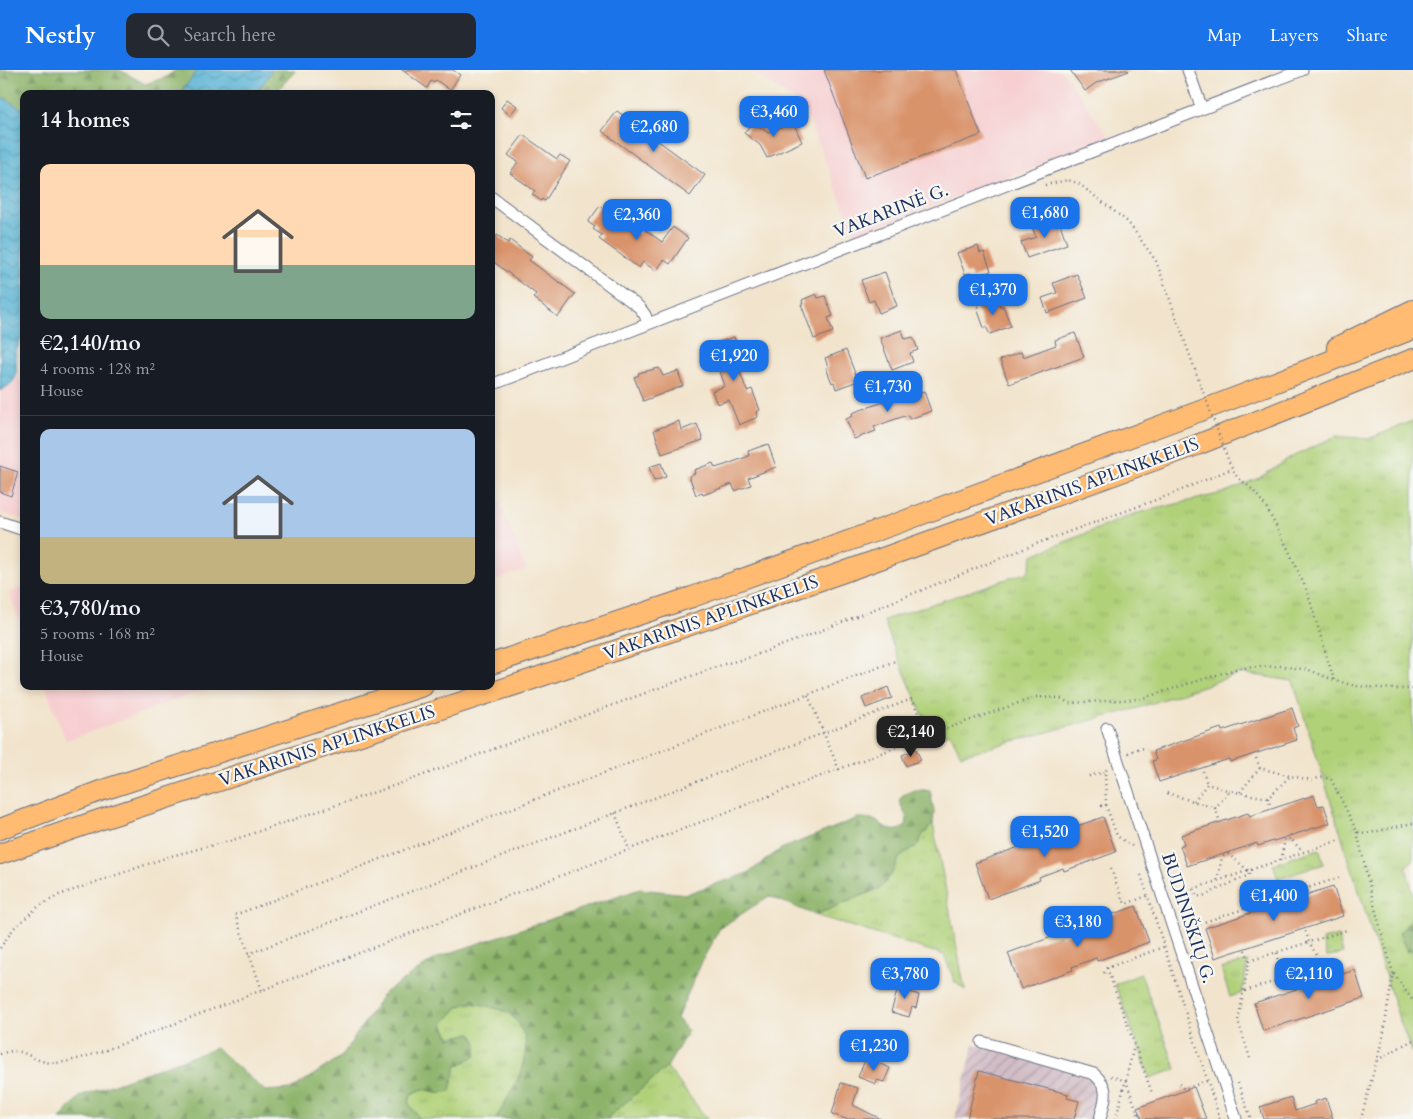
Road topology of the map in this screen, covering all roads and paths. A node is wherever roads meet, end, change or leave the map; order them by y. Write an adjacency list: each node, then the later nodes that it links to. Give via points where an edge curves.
1 (1188, 70): 3 (street)
2 (1302, 70): 3 (street, VAKARINĖ G.)
3 (1202, 109): 7 (street, VAKARINĖ G.)
4 (1041, 186): 12 (path, bridge, via 1068,180 1078,183 1128,222 1156,261)
5 (495, 200): 7 (street, via 638,307)
6 (1413, 310): 10 (highway, via 1341,344)
7 (648, 324): 11 (street, VAKARINĖ G.)
8 (1413, 329): 10 (highway, VAKARINIS APLINKKELIS)
9 (1413, 358): 53 (highway, VAKARINIS APLINKKELIS, via 1197,445 805,586)
10 (1290, 375): 16 (highway, VAKARINIS APLINKKELIS, via 901,522)
11 (495, 383)
12 (1231, 469): 17 (path, via 1266,505 1288,549 1307,591); 68 (path, via 810,635 508,746 60,896 38,907 14,928)
13 (0, 522): 14 (street)
14 (20, 529)
15 (895, 661): 20 (path)
16 (495, 663)
17 (1334, 680): 18 (path, via 1355,686); 23 (path, via 1309,670 1281,666 1239,668 1140,698 1069,703 1060,698 1036,698)
18 (1413, 689)
19 (411, 690): 47 (highway, VAKARINIS APLINKKELIS, via 100,791)
20 (808, 695): 22 (path); 71 (path, via 235,915)
21 (1107, 728): 98 (street, BUDINIŠKIŲ G.)
22 (824, 733): 23 (path, via 912,699); 28 (path); 44 (path)
23 (928, 735): 28 (path)
24 (1146, 749): 25 (path)
25 (1128, 752)
26 (1256, 758): 27 (path)
27 (1260, 768): 32 (path); 36 (path)
28 (838, 770): 51 (path)
29 (1203, 771): 34 (path)
30 (1105, 772): 31 (path); 33 (path, via 1108,768); 40 (path)
31 (1089, 776)
32 (1290, 776): 38 (path); 48 (path, via 1331,779)
33 (1111, 777)
34 (1207, 784): 35 (path); 39 (path)
35 (1230, 791): 36 (path); 43 (path)
36 (1240, 792): 38 (path)
37 (1168, 793): 39 (path)
38 (1268, 798): 41 (path)
39 (1194, 801): 43 (path)
40 (1106, 804): 42 (path); 49 (path, via 1117,836 1134,847)
41 (1270, 805)
42 (1101, 806)
43 (1215, 808): 45 (path)
44 (615, 814): 51 (path); 71 (path)
45 (1219, 819)
46 (1413, 823): 48 (path, via 1365,834)
47 (2, 827)
48 (1357, 832): 76 (path)
49 (1131, 838)
50 (1340, 840): 52 (path)
51 (629, 850): 79 (path)
52 (1303, 852): 54 (path); 54 (path, via 1291,838 1285,839)
53 (5, 854)
54 (1281, 860): 56 (path)
55 (1111, 869): 62 (path, via 1126,904)
56 (1249, 870): 59 (path); 59 (path, via 1228,854 1222,858); 60 (path, via 1249,875 1203,896 1197,896)
57 (1140, 871): 62 (path)
58 (1341, 878): 63 (path)
59 (1218, 881): 60 (path)
60 (1193, 889): 61 (path)
61 (1175, 895)
62 (1147, 896): 67 (path)
63 (1186, 928)
64 (1305, 930): 66 (path)
65 (1347, 930): 66 (path)
66 (1309, 942): 70 (path); 73 (path)
67 (1163, 947): 74 (path); 90 (path)
68 (0, 948)
69 (1245, 950): 72 (path)
70 (1277, 952): 72 (path); 78 (path)
71 (248, 954): 79 (path)
72 (1249, 961): 81 (path)
73 (1324, 966): 77 (path); 78 (path)
74 (1106, 968): 75 (path); 85 (path)
75 (1104, 973)
76 (1393, 973): 82 (path); 88 (path)
77 (1327, 976)
78 (1279, 980): 80 (path); 81 (path)
79 (262, 990): 86 (path, via 69,1061 45,1062 24,1052)
80 (1283, 990)
81 (1244, 992): 87 (path, via 1238,1022)
82 (1413, 1001)
83 (1413, 1040): 88 (path)
84 (982, 1042): 89 (street, via 1088,1071)
85 (1135, 1045): 91 (path); 93 (path)
86 (0, 1054)
87 (1250, 1058)
88 (1377, 1060): 99 (path)
89 (1101, 1080): 91 (path, via 1112,1076); 94 (street, via 1106,1093)
90 (1207, 1081): 92 (path, via 1184,1089); 97 (path)
91 (1126, 1082): 95 (path); 96 (path)
92 (1179, 1084)
93 (1152, 1093)
94 (1100, 1119)
95 (1116, 1119)
96 (1140, 1119)
97 (1220, 1119)
98 (1236, 1119)
99 (1362, 1119)

